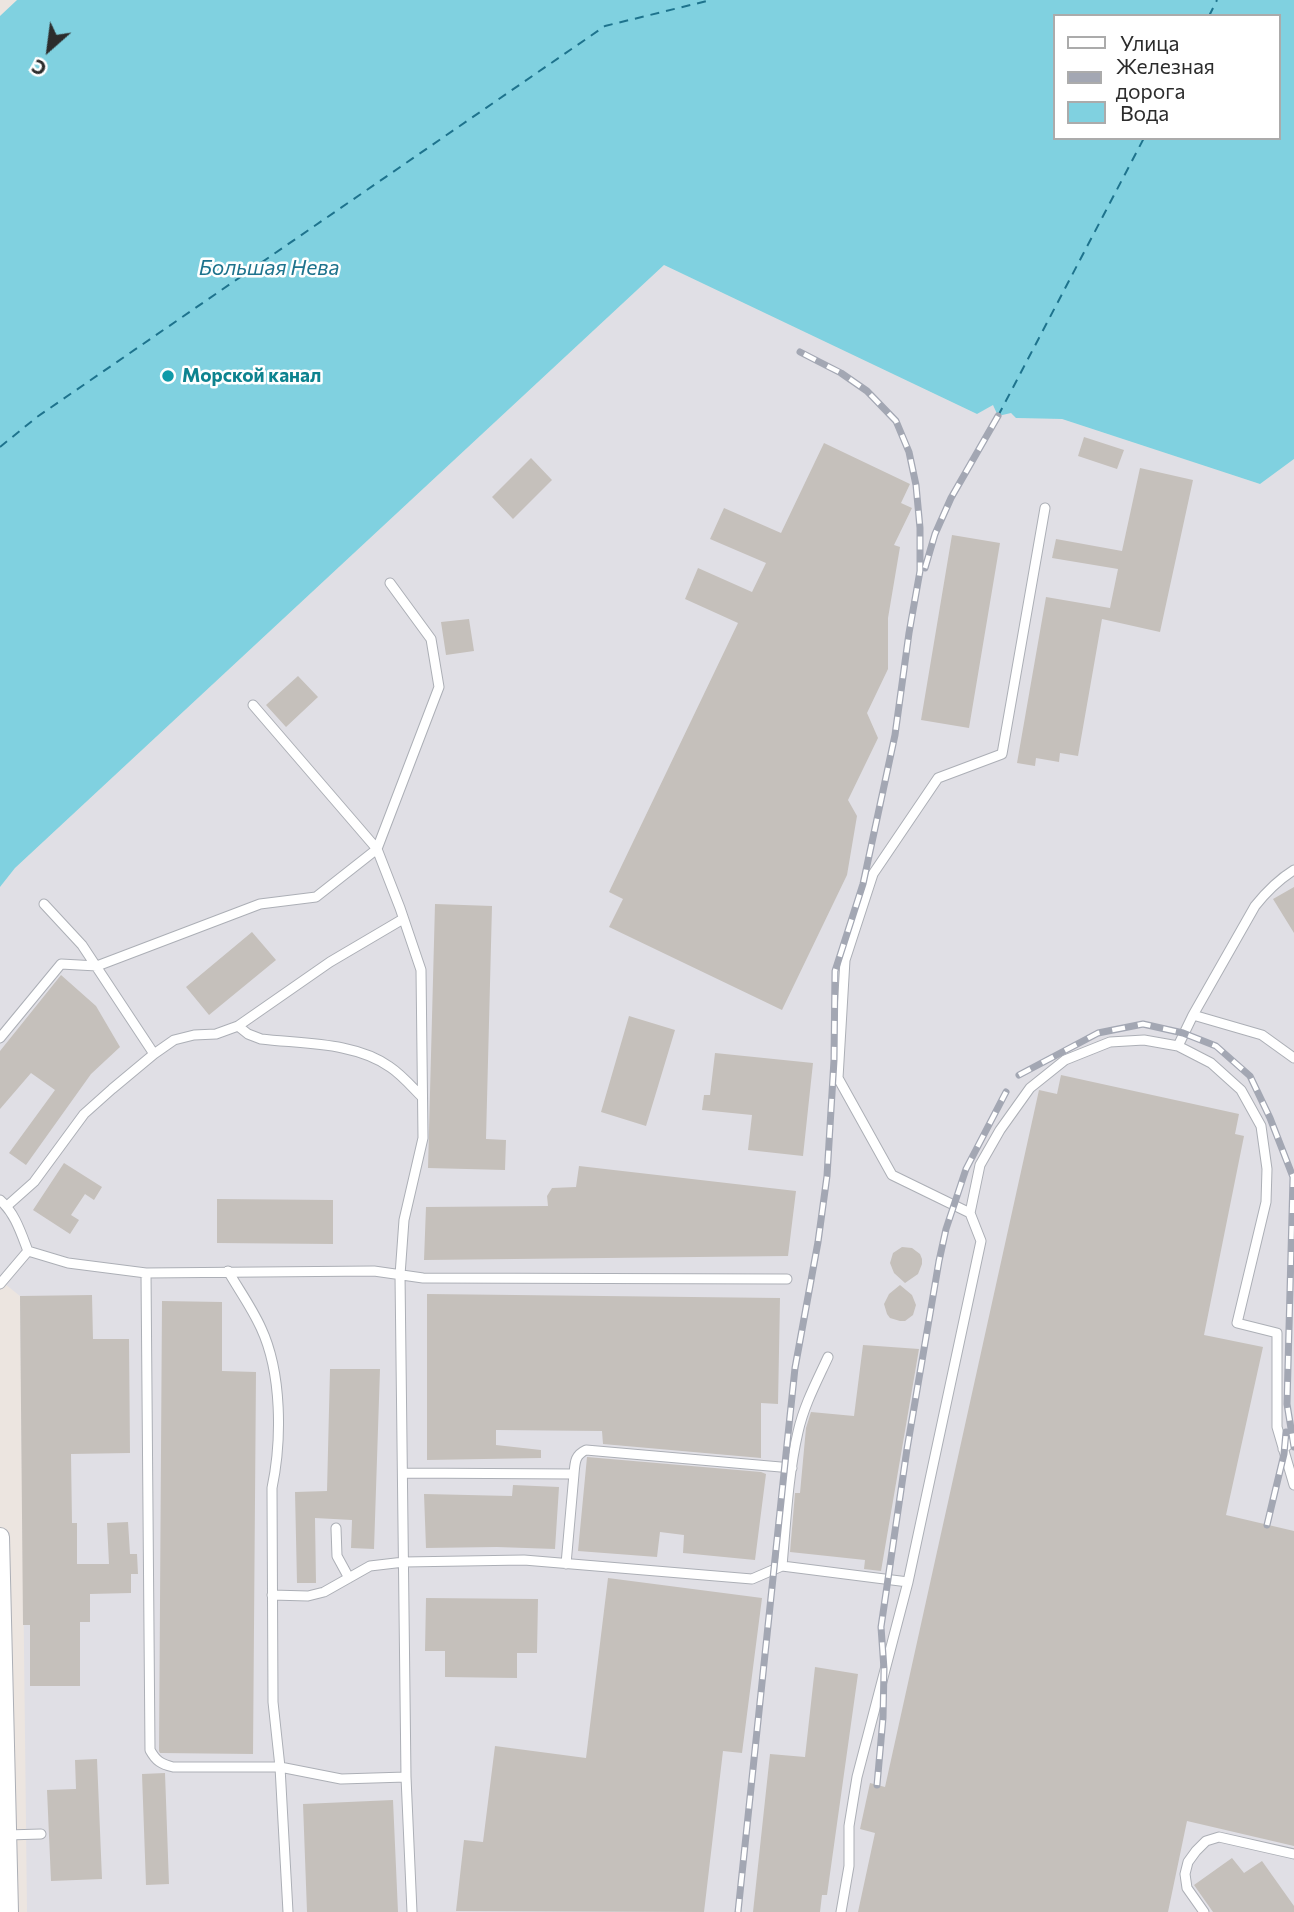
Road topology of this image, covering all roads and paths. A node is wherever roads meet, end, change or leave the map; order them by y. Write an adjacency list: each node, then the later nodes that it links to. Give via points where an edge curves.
1 (1045, 508): 17 (lane, via 1002,754 938,778 873,874 845,960 838,1078 892,1175)
2 (390, 583): 4 (lane, via 431,639 439,687)
3 (253, 705): 4 (lane)
4 (377, 849): 7 (lane); 8 (lane, via 316,897 260,904)
5 (1294, 870): 9 (lane, via 1266,891 1255,906)
6 (44, 904): 8 (lane)
7 (403, 919): 10 (lane, via 330,962); 15 (lane, via 421,970)
8 (97, 966): 11 (lane, via 61,964); 13 (lane)
9 (1193, 1015): 12 (lane); 14 (lane, via 1262,1035)
10 (238, 1026): 13 (lane, via 174,1040); 15 (lane, via 261,1039 352,1049 376,1058)
11 (0, 1038)
12 (1178, 1046): 17 (lane, via 1144,1040 1110,1042 1065,1060 1030,1088 980,1165); 26 (lane, via 1212,1063 1241,1090 1261,1126 1266,1202 1237,1323 1278,1333 1277,1427)
13 (154, 1054): 16 (lane, via 84,1114 34,1182)
14 (1294, 1058)
15 (422, 1097): 21 (lane, via 423,1138 404,1220)
16 (4, 1203): 18 (lane)
17 (970, 1213): 37 (lane, via 981,1241)
18 (28, 1251): 20 (lane, via 68,1263); 23 (lane)
19 (228, 1271): 20 (lane); 21 (lane); 38 (lane, via 260,1327 275,1385 278,1460 272,1488)
20 (146, 1273): 41 (lane, via 150,1750 162,1764 173,1767)
21 (400, 1275): 22 (lane); 28 (lane)
22 (788, 1279)
23 (0, 1284)
24 (828, 1357): 27 (lane, via 808,1399)
25 (1294, 1440): 26 (lane)
26 (1283, 1449): 30 (lane)
27 (792, 1468): 29 (lane, via 586,1450 575,1460); 35 (lane)
28 (403, 1473): 29 (lane); 33 (lane)
29 (574, 1474): 34 (lane)
30 (1294, 1485)
31 (336, 1528): 36 (lane, via 337,1556)
32 (0, 1537): 39 (street)
33 (404, 1562): 34 (lane); 36 (lane, via 370,1566); 42 (lane)
34 (566, 1564): 35 (lane, via 752,1579)
35 (782, 1566): 37 (lane)
36 (349, 1578): 38 (lane, via 308,1596)
37 (908, 1581): 49 (lane, via 857,1777)
38 (272, 1595): 41 (lane, via 273,1702)
39 (1, 1632): 40 (street)
40 (2, 1713): 44 (street)
41 (280, 1767): 42 (lane, via 341,1779); 47 (lane)
42 (406, 1777): 48 (lane)
43 (41, 1834): 44 (lane)
44 (8, 1835): 46 (street)
45 (1294, 1854): 50 (lane, via 1219,1837 1206,1841 1188,1862 1185,1874 1187,1888)
46 (9, 1912)
47 (288, 1912)
48 (412, 1912)
49 (841, 1912)
50 (1204, 1912)

